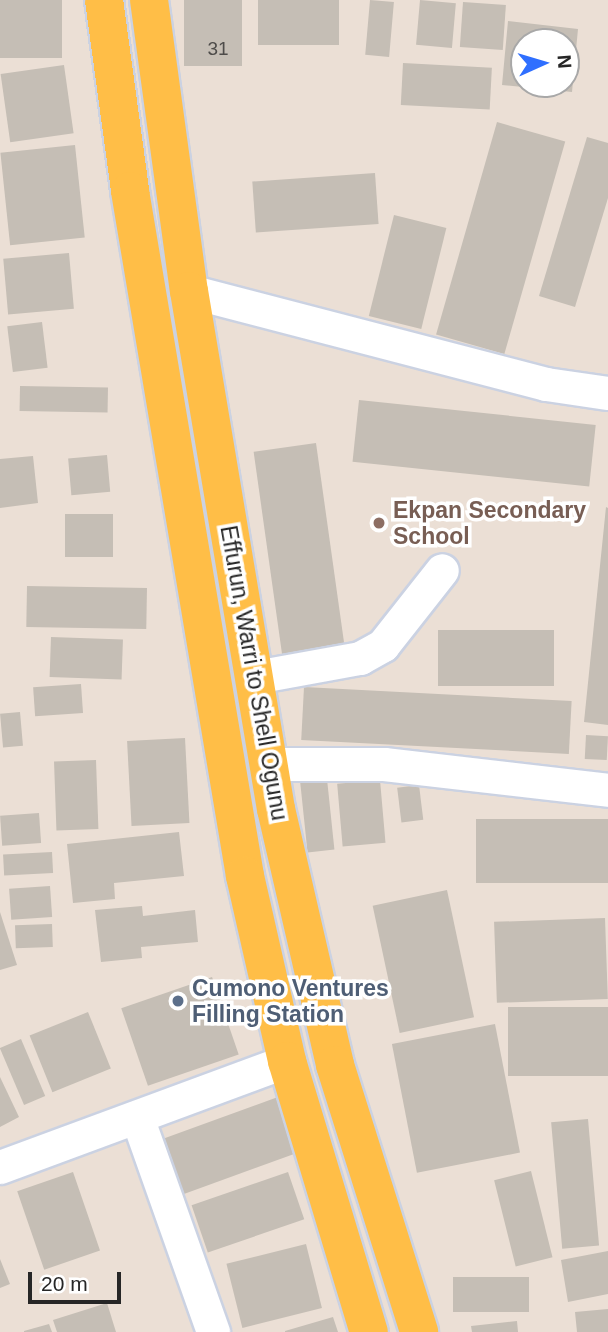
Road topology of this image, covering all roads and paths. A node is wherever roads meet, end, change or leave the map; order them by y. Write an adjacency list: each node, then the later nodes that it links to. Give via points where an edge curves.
1 (104, 0): 9 (main road, Effurun, Warri to Shell Ogunu, via 130,191 245,876)
2 (149, 0): 3 (main road, Effurun, Warri to Shell Ogunu)
3 (189, 291): 4 (street, via 546,384); 6 (main road, Effurun, Warri to Shell Ogunu)
4 (608, 393)
5 (442, 570): 6 (street, via 383,645 360,658)
6 (255, 677): 7 (main road, Effurun, Warri to Shell Ogunu)
7 (270, 764): 8 (street, via 384,764); 14 (main road, Effurun, Warri to Shell Ogunu, via 275,809 335,1065)
8 (608, 790)
9 (287, 1060): 10 (street); 13 (main road, Effurun, Warri to Shell Ogunu)
10 (137, 1117): 11 (street); 12 (street)
11 (0, 1167)
12 (213, 1332)
13 (369, 1332)
14 (419, 1332)

